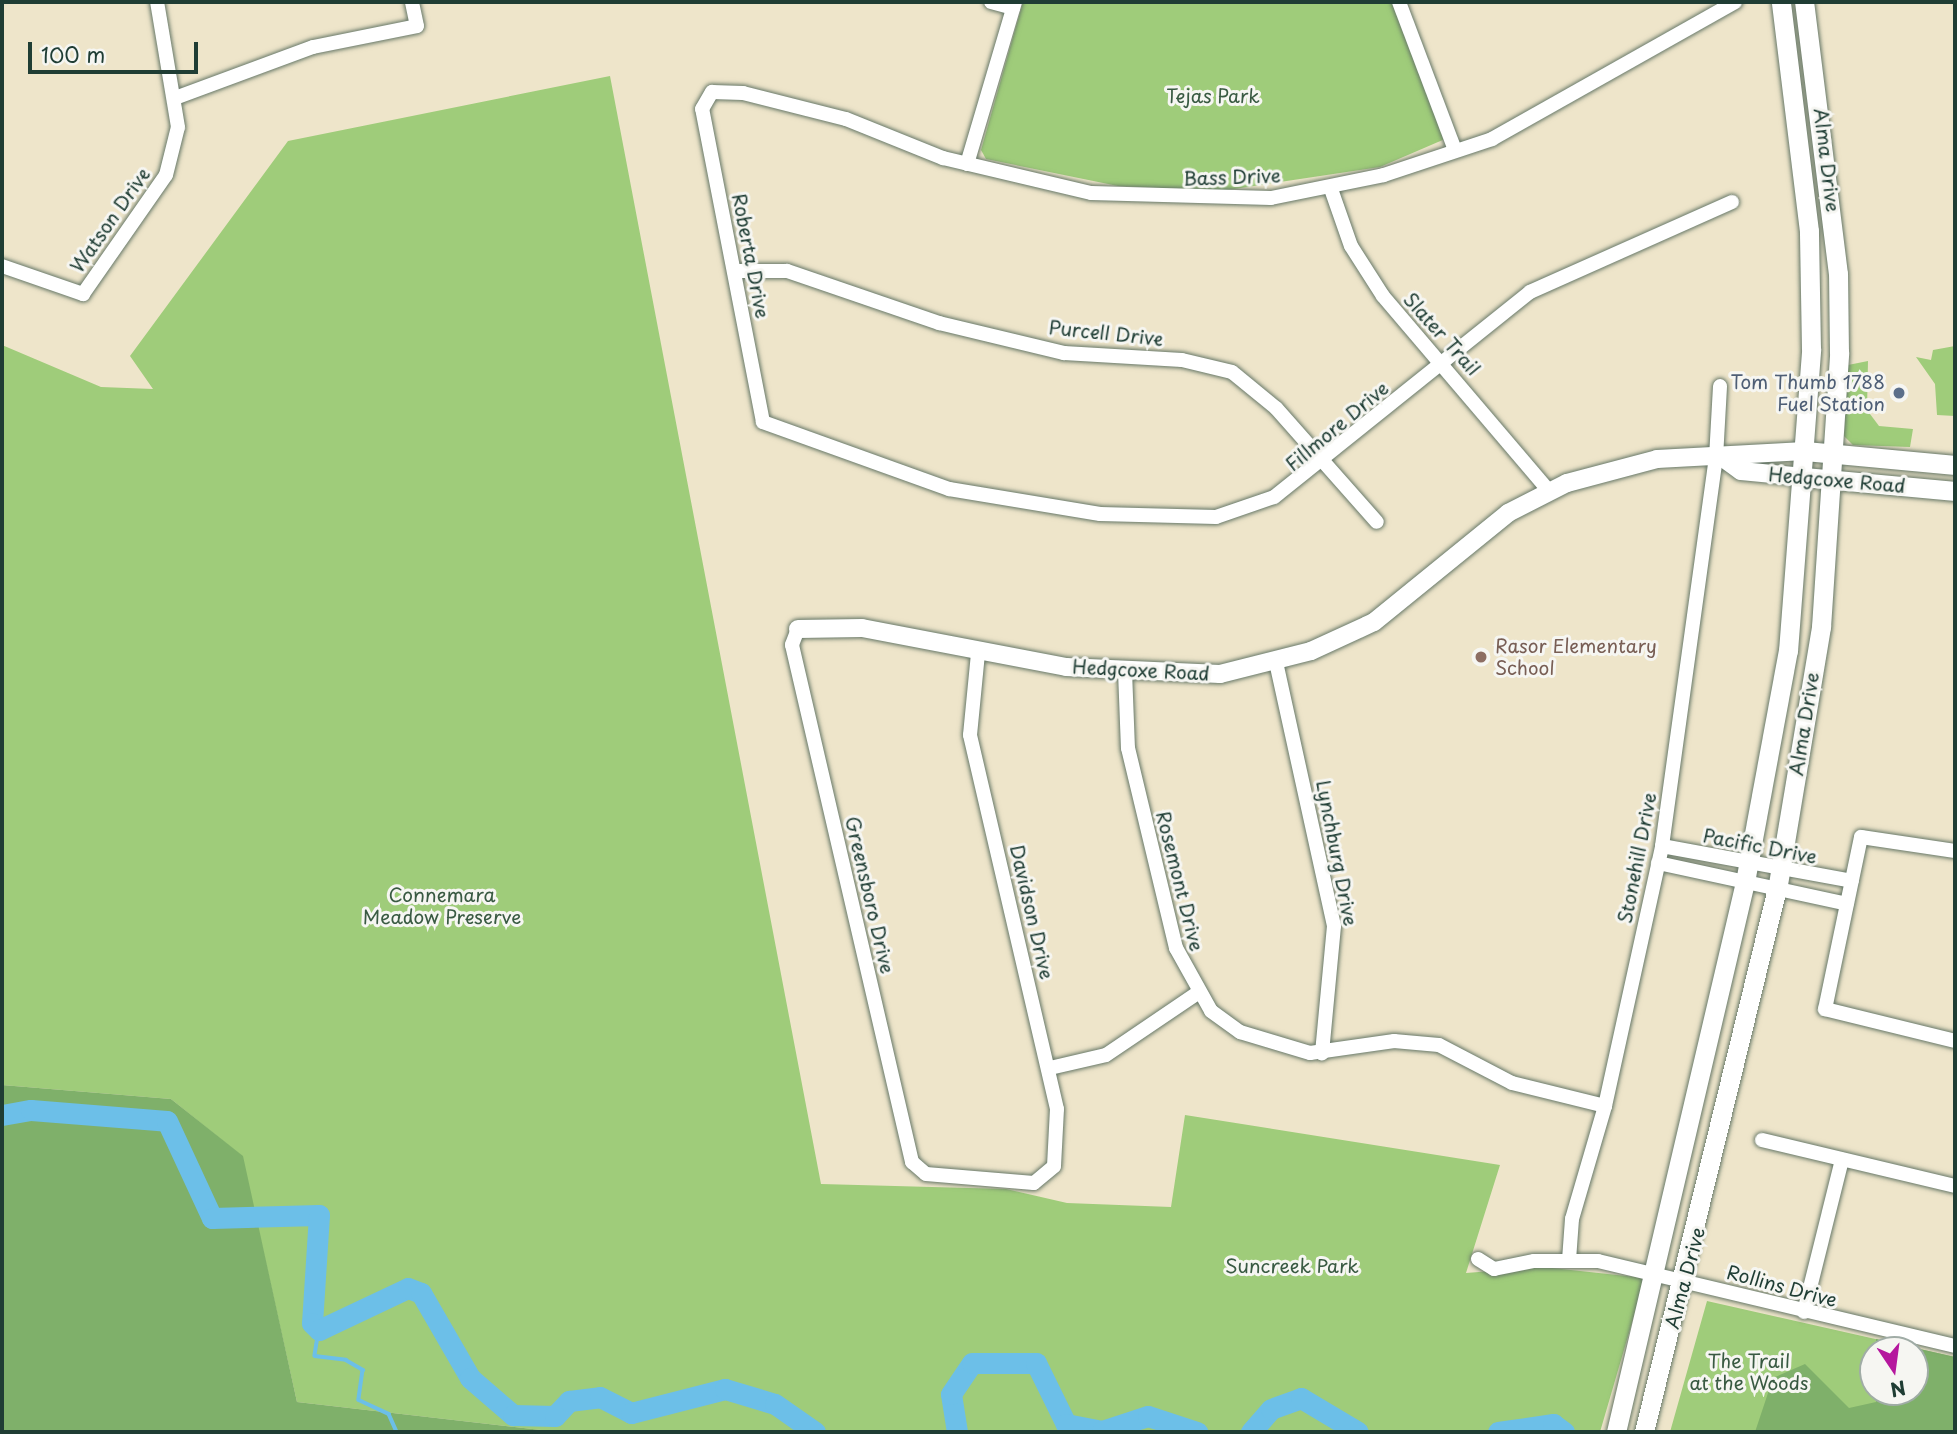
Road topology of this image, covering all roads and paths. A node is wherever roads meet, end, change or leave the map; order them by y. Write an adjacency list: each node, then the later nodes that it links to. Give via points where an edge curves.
1 (157, 2): 9 (street, Watson Drive)
2 (412, 2): 9 (street, via 417,26 313,47)
3 (991, 2): 8 (street)
4 (1400, 2): 11 (street)
5 (1735, 2): 11 (street, Bass Drive, via 1589,88 1492,139)
6 (1781, 2): 16 (main road, Alma Drive)
7 (1804, 2): 15 (main road, Alma Drive)
8 (1014, 5): 12 (street)
9 (175, 98): 17 (street, Watson Drive, via 178,127 166,175 83,294)
10 (704, 99): 12 (street, Bass Drive, via 723,91 814,110); 18 (street, Roberta Drive)
11 (1455, 150): 13 (street, Bass Drive)
12 (967, 164): 13 (street, Bass Drive, via 1091,193 1155,198 1271,198)
13 (1331, 189): 19 (street, Slater Trail, via 1365,272)
14 (1732, 202): 19 (street, Fillmore Drive, via 1530,292)
15 (1835, 227): 16 (main road); 23 (main road, Alma Drive, via 1839,348)
16 (1810, 231): 22 (main road, Alma Drive)
17 (2, 266)
18 (734, 271): 21 (street, Roberta Drive); 25 (street, Purcell Drive, via 787,271 939,323 1063,353 1182,360 1232,372 1276,408)
19 (1443, 362): 25 (street, Fillmore Drive); 29 (street, Slater Trail)
20 (1720, 386): 24 (street, Stonehill Drive)
21 (763, 422): 25 (street, Fillmore Drive, via 949,489 1124,516 1183,519 1249,509)
22 (1805, 451): 23 (main road, Hedgcoxe Road); 24 (street, Hedgcoxe Road, via 1740,451); 27 (main road, Alma Drive)
23 (1833, 452): 26 (main road, Hedgcoxe Road); 28 (main road, Alma Drive)
24 (1720, 458): 27 (street, Hedgcoxe Road, via 1741,471); 29 (street, Hedgcoxe Road, via 1657,459); 38 (street, Stonehill Drive)
25 (1325, 463): 31 (street, Purcell Drive)
26 (1955, 465)
27 (1804, 477): 28 (main road, Hedgcoxe Road); 36 (main road, Alma Drive)
28 (1833, 481): 30 (main road, Hedgcoxe Road); 37 (main road, Alma Drive)
29 (1548, 490): 34 (street, Hedgcoxe Road, via 1508,513 1374,622)
30 (1955, 491)
31 (1377, 522)
32 (798, 629): 33 (street, Hedgcoxe Road, via 862,628); 52 (street, Greensboro Drive, via 793,645 917,1170 1034,1183)
33 (978, 654): 35 (street, Hedgcoxe Road); 48 (street, Davidson Drive, via 970,735)
34 (1276, 662): 35 (street, Hedgcoxe Road, via 1220,674); 47 (street, Lynchburg Drive, via 1334,926)
35 (1125, 671): 45 (street, Rosemont Drive, via 1128,748 1176,948)
36 (1782, 694): 37 (main road); 41 (main road, Alma Drive)
37 (1808, 698): 42 (main road, Alma Drive)
38 (1662, 846): 40 (street, Stonehill Drive); 41 (street, Pacific Drive)
39 (1955, 851): 43 (street, via 1861,837)
40 (1658, 863): 41 (street, Pacific Drive); 49 (street, Stonehill Drive)
41 (1747, 873): 42 (street, Pacific Drive); 56 (main road, Alma Drive)
42 (1778, 880): 43 (street, Pacific Drive); 44 (street, Pacific Drive); 57 (main road, Alma Drive)
43 (1852, 881): 44 (street)
44 (1847, 904): 46 (street, via 1825,1009)
45 (1196, 994): 47 (street, Rosemont Drive, via 1240,1032); 48 (street, via 1105,1055)
46 (1955, 1041)
47 (1322, 1053): 49 (street, Rosemont Drive, via 1423,1042 1455,1051 1512,1083)
48 (1050, 1069): 52 (street, Davidson Drive, via 1058,1126)
49 (1605, 1106): 55 (street, Stonehill Drive, via 1578,1194)
50 (1762, 1140): 51 (street)
51 (1842, 1160): 53 (street); 58 (street)
52 (1047, 1178)
53 (1955, 1186)
54 (1478, 1259): 55 (street, Rollins Drive, via 1494,1269)
55 (1569, 1260): 56 (street, Rollins Drive)
56 (1654, 1274): 57 (street, Rollins Drive); 60 (main road, Alma Drive)
57 (1686, 1281): 58 (street, Rollins Drive); 61 (main road, Alma Drive)
58 (1804, 1312): 59 (street, Rollins Drive)
59 (1955, 1346)
60 (1616, 1432)
61 (1644, 1432)

